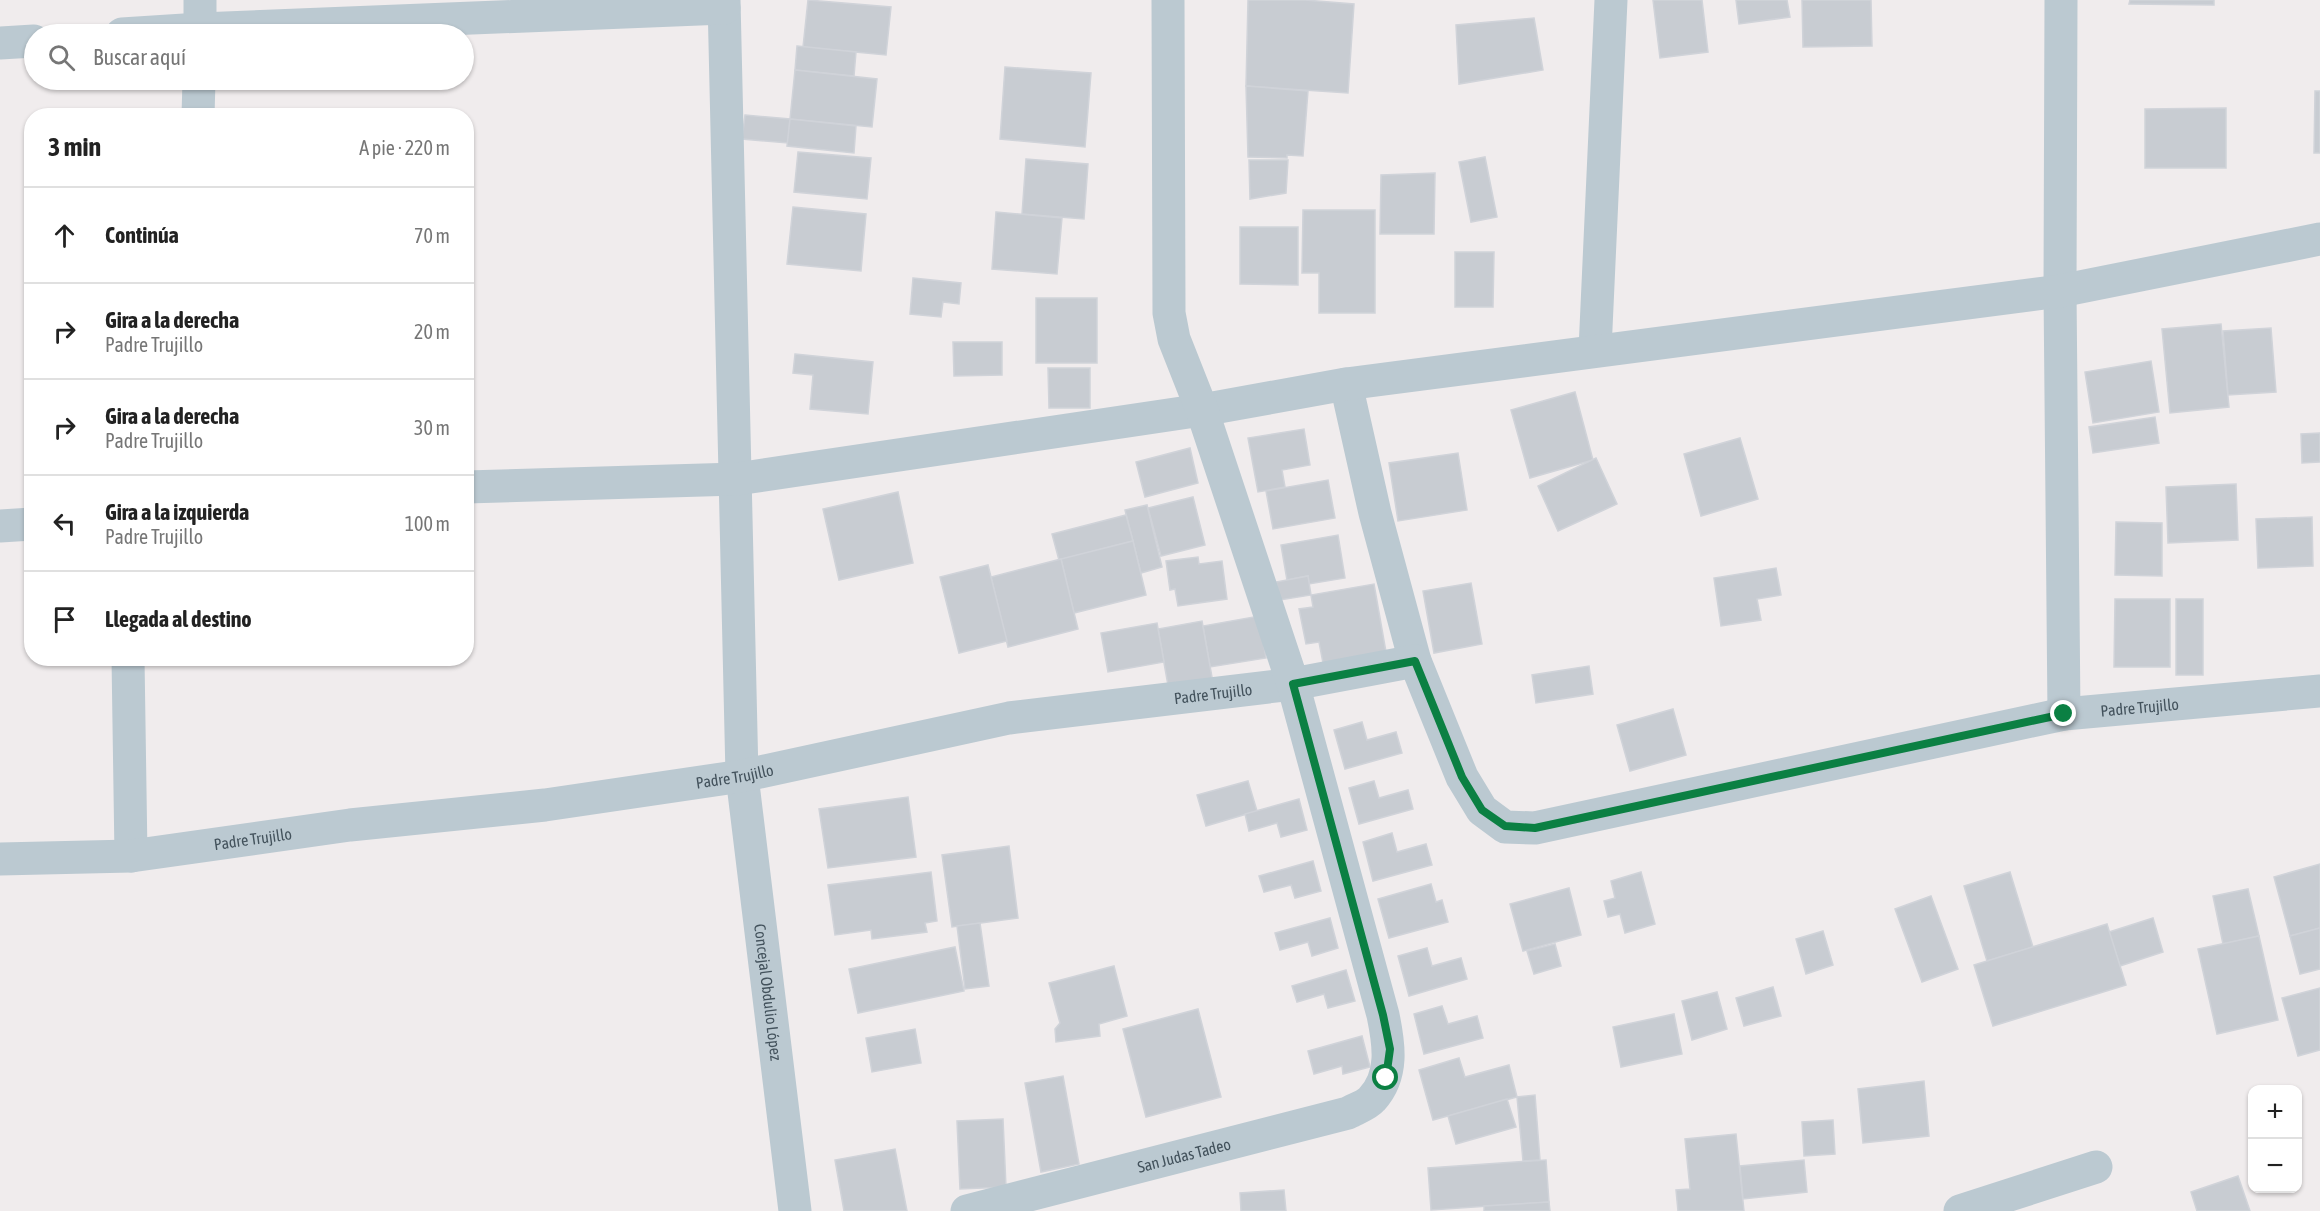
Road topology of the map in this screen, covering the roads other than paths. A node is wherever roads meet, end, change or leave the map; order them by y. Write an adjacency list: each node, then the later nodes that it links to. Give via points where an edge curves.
1 (1168, 0): 15 (street, via 1168,313)
2 (1611, 0): 13 (street)
3 (2061, 0): 12 (street)
4 (724, 4): 5 (street); 16 (street, Concejal Obdulio López)
5 (200, 21): 6 (street)
6 (182, 24)
7 (24, 42): 8 (street)
8 (0, 43)
9 (199, 90): 10 (street)
10 (198, 108)
11 (2320, 239): 12 (street)
12 (2060, 291): 13 (street); 24 (street)
13 (1594, 350): 14 (street)
14 (1346, 384): 15 (street); 20 (street, via 1375,513)
15 (1202, 410): 16 (street); 22 (street)
16 (737, 479): 17 (street); 25 (street, Concejal Obdulio López)
17 (474, 488)
18 (24, 524): 19 (street)
19 (0, 526)
20 (1415, 661): 22 (street, Padre Trujillo); 24 (street, Padre Trujillo, via 1462,777 1482,810 1505,826 1535,828)
21 (128, 666): 26 (street)
22 (1293, 684): 25 (street, Padre Trujillo, via 1009,718); 30 (street, San Judas Tadeo, via 1390,1049 1386,1078 1372,1101 1348,1113)
23 (2320, 691): 24 (street, Padre Trujillo)
24 (2064, 714)
25 (742, 776): 26 (street, Padre Trujillo, via 545,805 350,825); 29 (street, Concejal Obdulio López)
26 (131, 856): 27 (street, Padre Trujillo)
27 (0, 859)
28 (2096, 1167): 31 (street)
29 (795, 1211)
30 (967, 1211)
31 (1960, 1211)

